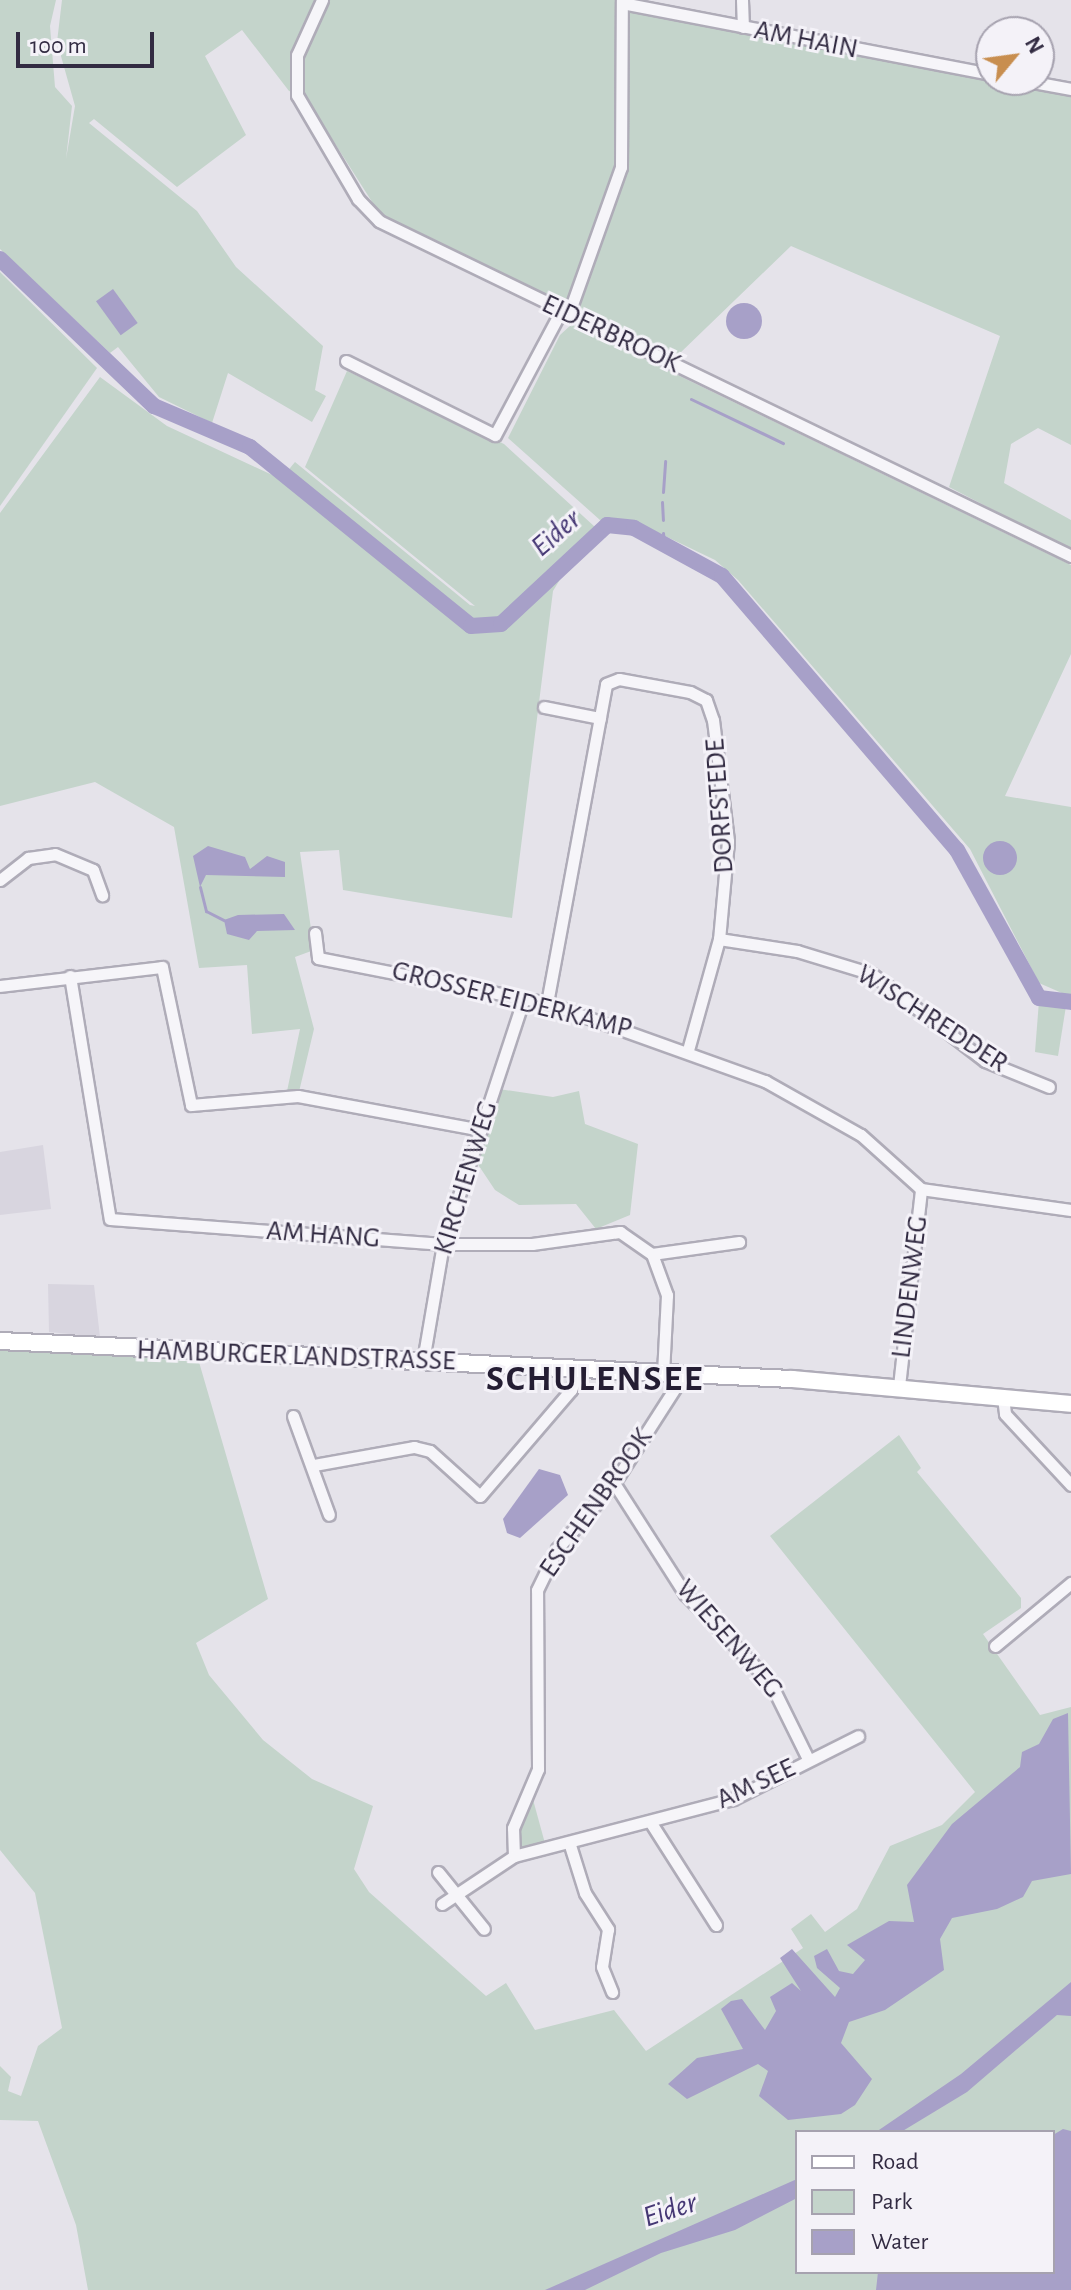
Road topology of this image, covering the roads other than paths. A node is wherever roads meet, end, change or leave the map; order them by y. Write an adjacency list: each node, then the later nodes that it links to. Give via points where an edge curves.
1 (322, 0): 6 (street, EIDERBROOK, via 301,43 295,83 358,199 408,237)
2 (742, 0): 4 (street)
3 (622, 1): 4 (street, AM HAIN); 6 (street, via 621,167)
4 (743, 27): 5 (street, AM HAIN)
5 (975, 71)
6 (565, 312): 7 (street, via 495,435); 8 (street, EIDERBROOK)
7 (346, 361)
8 (1071, 556)
9 (544, 707): 10 (street)
10 (600, 718): 14 (street, DORFSTEDE, via 612,679 706,700 720,752 728,841); 18 (street, DORFSTEDE)
11 (0, 880): 12 (street, via 28,858 55,854 93,870)
12 (102, 895)
13 (315, 933): 17 (street, GROSSER EIDERKAMP, via 318,958)
14 (719, 939): 19 (street, DORFSTEDE); 20 (street, WISCHREDDER, via 797,951 872,974 985,1061)
15 (70, 976): 16 (street); 21 (street, via 166,970 186,1099 198,1108 298,1096); 25 (street, AM HANG, via 110,1219)
16 (0, 986)
17 (524, 998): 18 (street, GROSSER EIDERKAMP); 21 (street, KIRCHENWEG)
18 (547, 1003): 19 (street, GROSSER EIDERKAMP)
19 (688, 1050): 22 (street, GROSSER EIDERKAMP, via 808,1101 861,1135)
20 (1049, 1087)
21 (481, 1130): 25 (street, KIRCHENWEG)
22 (921, 1189): 23 (street); 32 (street, LINDENWEG)
23 (1071, 1210)
24 (739, 1242): 26 (street)
25 (443, 1244): 26 (street, AM HANG, via 532,1244 620,1232); 28 (street, KIRCHENWEG)
26 (652, 1254): 30 (street, via 667,1295)
27 (0, 1341): 28 (main road, HAMBURGER LANDSTRASSE)
28 (423, 1361): 29 (main road, HAMBURGER LANDSTRASSE)
29 (579, 1370): 30 (main road, HAMBURGER LANDSTRASSE); 36 (street, via 571,1390 480,1496 430,1451 414,1447)
30 (663, 1373): 31 (main road, HAMBURGER LANDSTRASSE)
31 (684, 1374): 32 (main road, HAMBURGER LANDSTRASSE); 37 (street, ESCHENBROOK)
32 (899, 1386): 33 (main road, HAMBURGER LANDSTRASSE)
33 (1003, 1397): 34 (main road, HAMBURGER LANDSTRASSE); 38 (street, via 1005,1414)
34 (1071, 1404)
35 (293, 1416): 36 (street)
36 (314, 1465): 39 (street)
37 (614, 1483): 43 (street, WIESENWEG, via 685,1594 776,1691); 46 (street, ESCHENBROOK, via 557,1549 537,1590 538,1769 513,1828)
38 (1071, 1485)
39 (329, 1515)
40 (1071, 1583): 41 (street)
41 (995, 1646)
42 (858, 1736): 43 (street, AM SEE)
43 (808, 1759): 44 (street, AM SEE, via 733,1799)
44 (651, 1823): 45 (street, AM SEE); 50 (street)
45 (569, 1842): 46 (street, AM SEE); 52 (street, via 585,1893 608,1929 602,1967)
46 (514, 1856): 48 (street)
47 (438, 1872): 48 (street)
48 (459, 1891): 49 (street); 51 (street)
49 (442, 1904)
50 (717, 1925)
51 (484, 1929)
52 (612, 1992)

